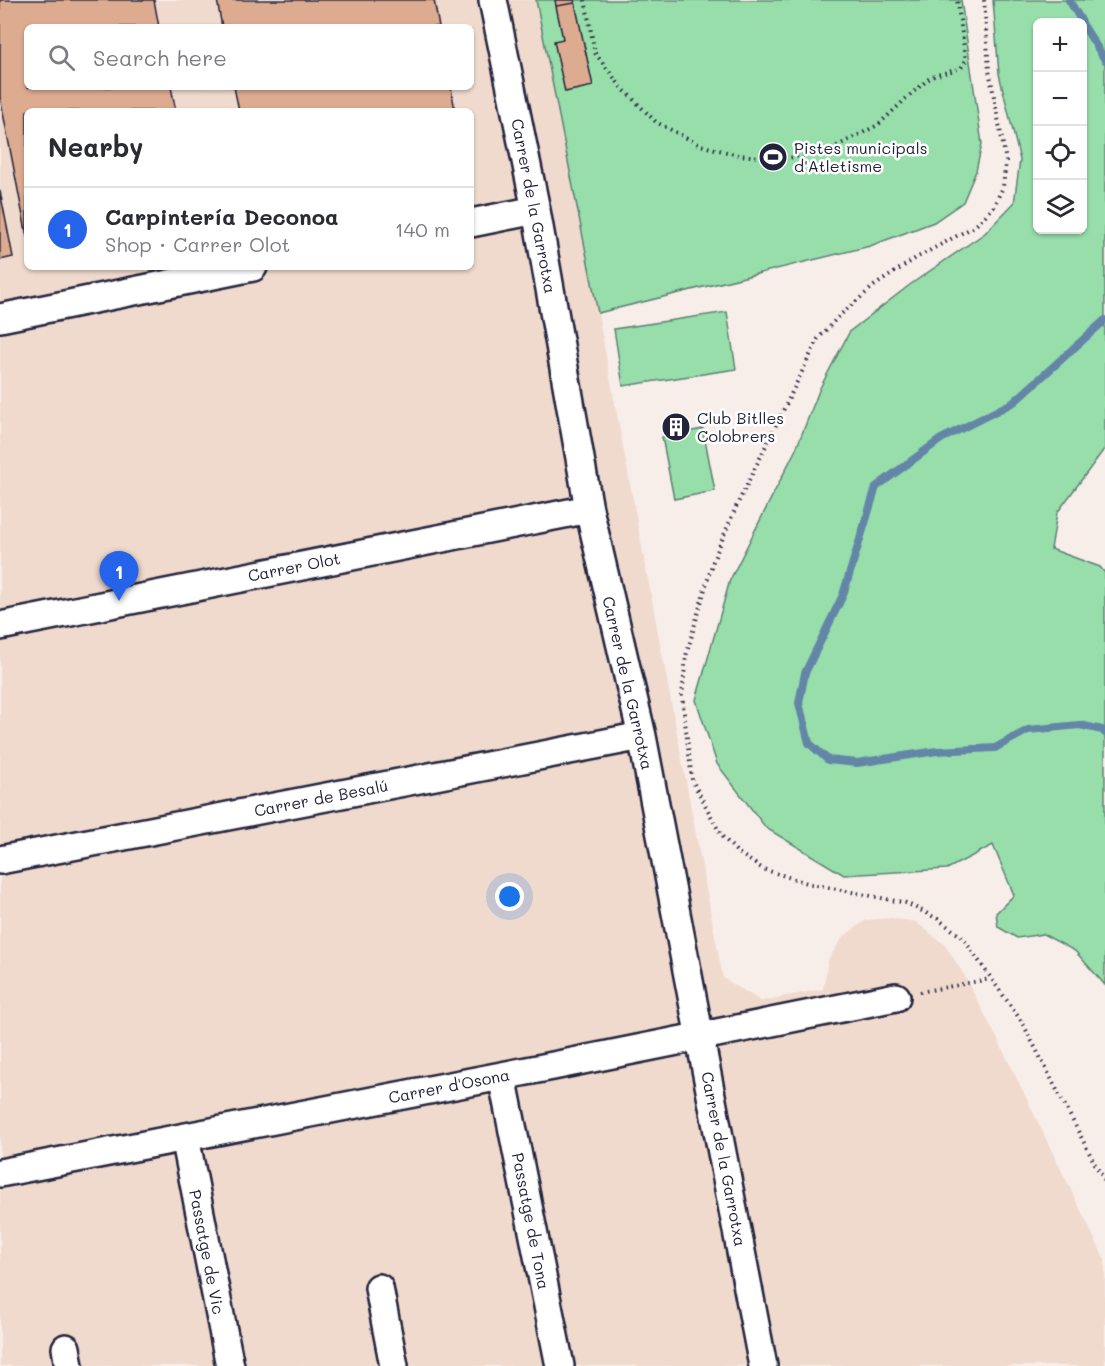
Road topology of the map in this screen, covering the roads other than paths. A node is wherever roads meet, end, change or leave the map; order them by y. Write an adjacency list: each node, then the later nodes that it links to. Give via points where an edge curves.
1 (493, 0): 2 (street, Carrer de la Garrotxa)
2 (536, 210): 3 (street); 6 (street, Carrer de la Garrotxa)
3 (474, 222)
4 (238, 270): 5 (street)
5 (0, 318)
6 (589, 509): 7 (street, Carrer Olot); 8 (street, Carrer de la Garrotxa)
7 (0, 626)
8 (642, 736): 9 (street, Carrer de Besalú); 11 (street, Carrer de la Garrotxa)
9 (0, 860)
10 (896, 997): 11 (street, Carrer d'Osona)
11 (700, 1037): 12 (street, Carrer d'Osona); 19 (street, Carrer de la Garrotxa)
12 (502, 1076): 13 (street, Carrer d'Osona); 18 (street, Passatge de Tona)
13 (185, 1137): 14 (street, Carrer d'Osona); 16 (street, Passatge de Vic)
14 (0, 1173)
15 (380, 1288): 17 (street)
16 (230, 1366)
17 (394, 1366)
18 (560, 1366)
19 (763, 1366)

